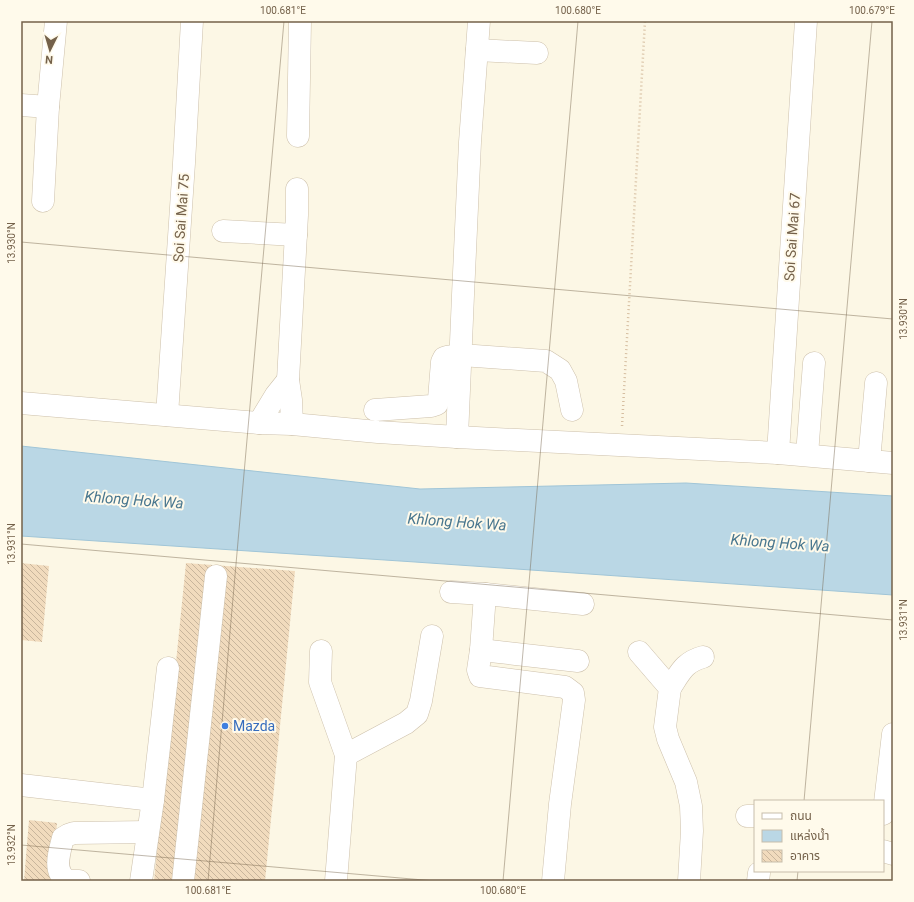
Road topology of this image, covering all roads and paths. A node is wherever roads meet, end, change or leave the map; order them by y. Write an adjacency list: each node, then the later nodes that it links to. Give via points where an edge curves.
1 (56, 21): 10 (street)
2 (192, 21): 23 (street, Soi Sai Mai 75)
3 (300, 21): 11 (street)
4 (479, 21): 7 (street)
5 (645, 21): 27 (path)
6 (806, 21): 28 (street, Soi Sai Mai 67)
7 (477, 50): 8 (street); 16 (street)
8 (537, 53)
9 (21, 105): 10 (street)
10 (48, 107): 13 (street)
11 (298, 136)
12 (297, 189): 15 (street)
13 (43, 201)
14 (223, 231): 15 (street)
15 (296, 235): 18 (street)
16 (461, 355): 21 (street, via 444,358 442,362 437,404); 22 (street, via 546,361 560,370 566,380); 26 (street)
17 (814, 363): 29 (street)
18 (288, 380): 24 (street); 25 (street)
19 (876, 383): 30 (street)
20 (21, 403): 23 (street)
21 (375, 410)
22 (572, 410)
23 (167, 415): 24 (street)
24 (259, 423): 25 (street)
25 (292, 424): 26 (street)
26 (457, 437): 27 (street)
27 (620, 445): 28 (street)
28 (778, 453): 29 (street)
29 (808, 455): 30 (street)
30 (869, 461): 31 (street)
31 (893, 463)
32 (216, 576): 52 (street)
33 (451, 592): 34 (street)
34 (485, 594): 35 (street); 37 (street)
35 (583, 604)
36 (432, 636): 45 (street, via 417,714 406,723)
37 (481, 650): 41 (street); 54 (street, via 478,670 480,676 565,687 573,692)
38 (321, 651): 45 (street, via 320,682)
39 (639, 652): 43 (street)
40 (703, 658): 43 (street, via 686,665)
41 (578, 661)
42 (168, 668): 47 (street)
43 (670, 688): 55 (street, via 665,727 686,782 692,806)
44 (893, 734): 48 (street)
45 (346, 755): 53 (street)
46 (21, 785): 47 (street)
47 (153, 800): 49 (street)
48 (884, 811)
49 (148, 832): 50 (street, via 74,834 63,838 58,862 60,874 67,880); 51 (street)
50 (79, 881)
51 (142, 881)
52 (183, 881)
53 (336, 881)
54 (553, 881)
55 (689, 881)

